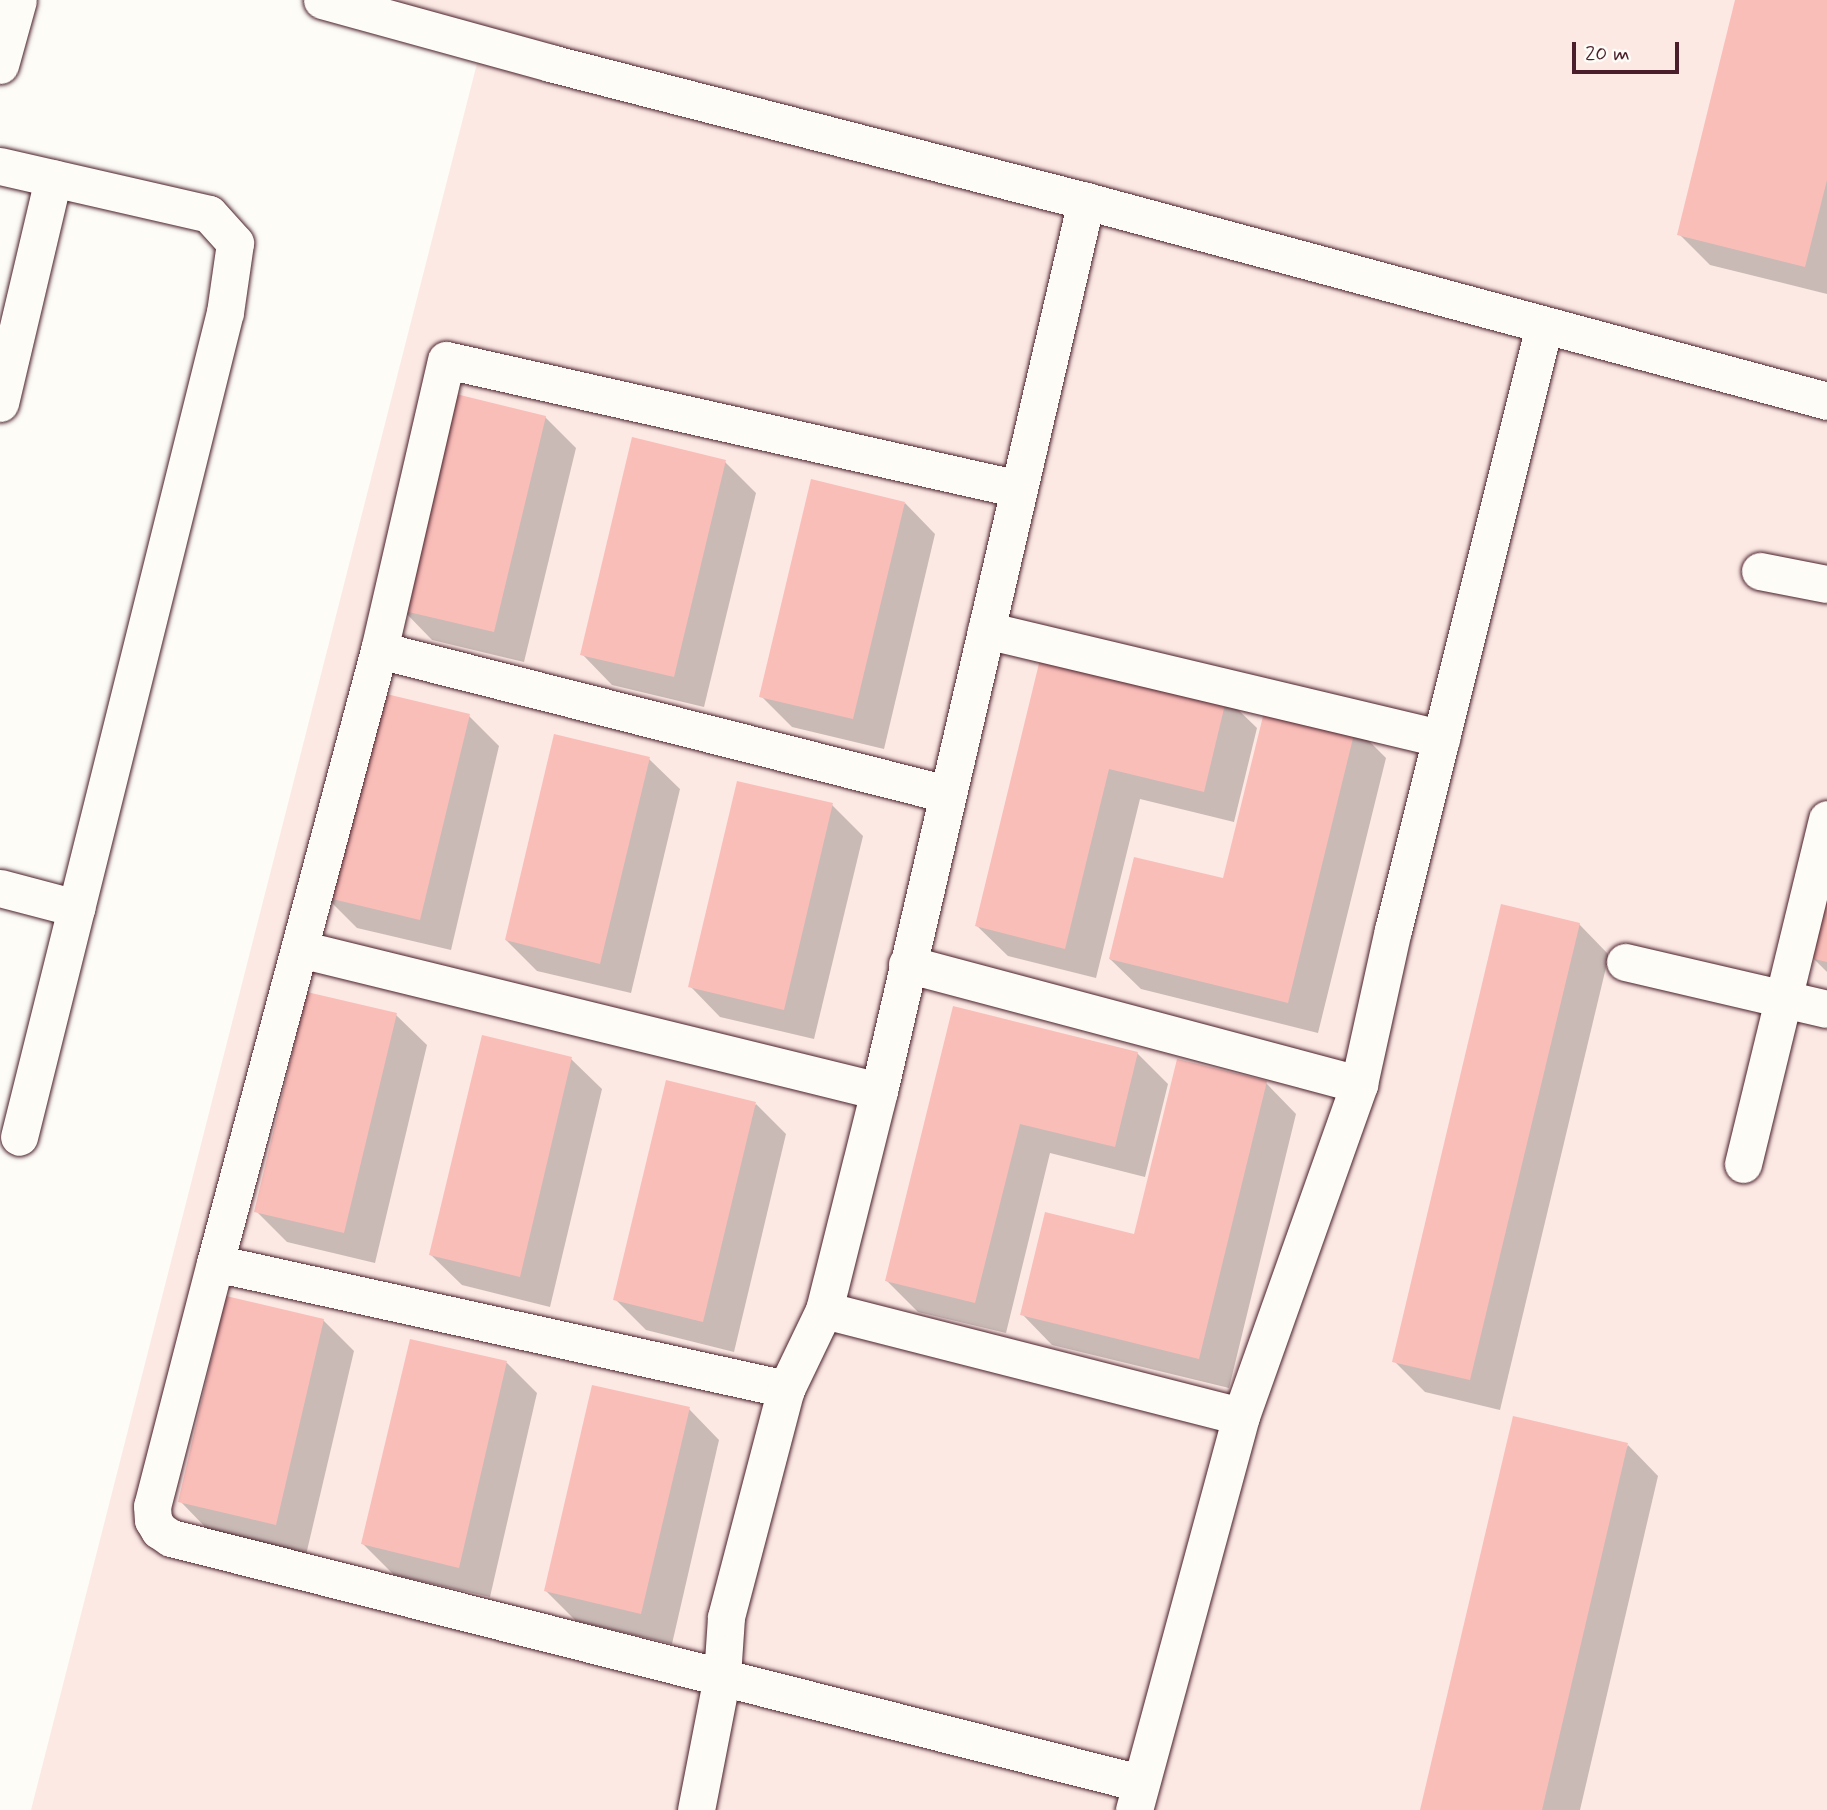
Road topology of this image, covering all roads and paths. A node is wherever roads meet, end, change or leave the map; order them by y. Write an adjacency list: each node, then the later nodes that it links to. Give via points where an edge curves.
1 (18, 0): 3 (street)
2 (322, 0): 6 (street, via 550,64)
3 (0, 65)
4 (0, 166): 5 (street)
5 (53, 178): 9 (street); 19 (street, via 209,214 235,243 225,312)
6 (1086, 201): 7 (street); 10 (street)
7 (1544, 326): 8 (street); 15 (street)
8 (1827, 401)
9 (0, 403)
10 (1019, 489): 13 (street); 14 (street, via 446,360)
11 (1760, 571): 12 (street)
12 (1827, 584)
13 (986, 629): 15 (street); 16 (street)
14 (379, 650): 16 (street); 20 (street)
15 (1441, 738): 25 (street)
16 (947, 794): 22 (street)
17 (1827, 819): 23 (street)
18 (0, 888): 19 (street)
19 (76, 908): 27 (street)
20 (300, 949): 26 (street); 29 (street)
21 (1625, 961): 23 (street)
22 (907, 964): 25 (street); 26 (street)
23 (1784, 998): 24 (street); 28 (street)
24 (1827, 1009)
25 (1359, 1084): 32 (street)
26 (879, 1091): 30 (street)
27 (19, 1137)
28 (1744, 1164)
29 (215, 1263): 31 (street); 33 (street, via 152,1506 159,1530 171,1538 374,1592)
30 (824, 1310): 31 (street); 32 (street)
31 (786, 1389): 33 (street, via 726,1617)
32 (1241, 1416): 34 (street)
33 (722, 1676): 34 (street); 35 (street)
34 (1137, 1797)
35 (696, 1810)

